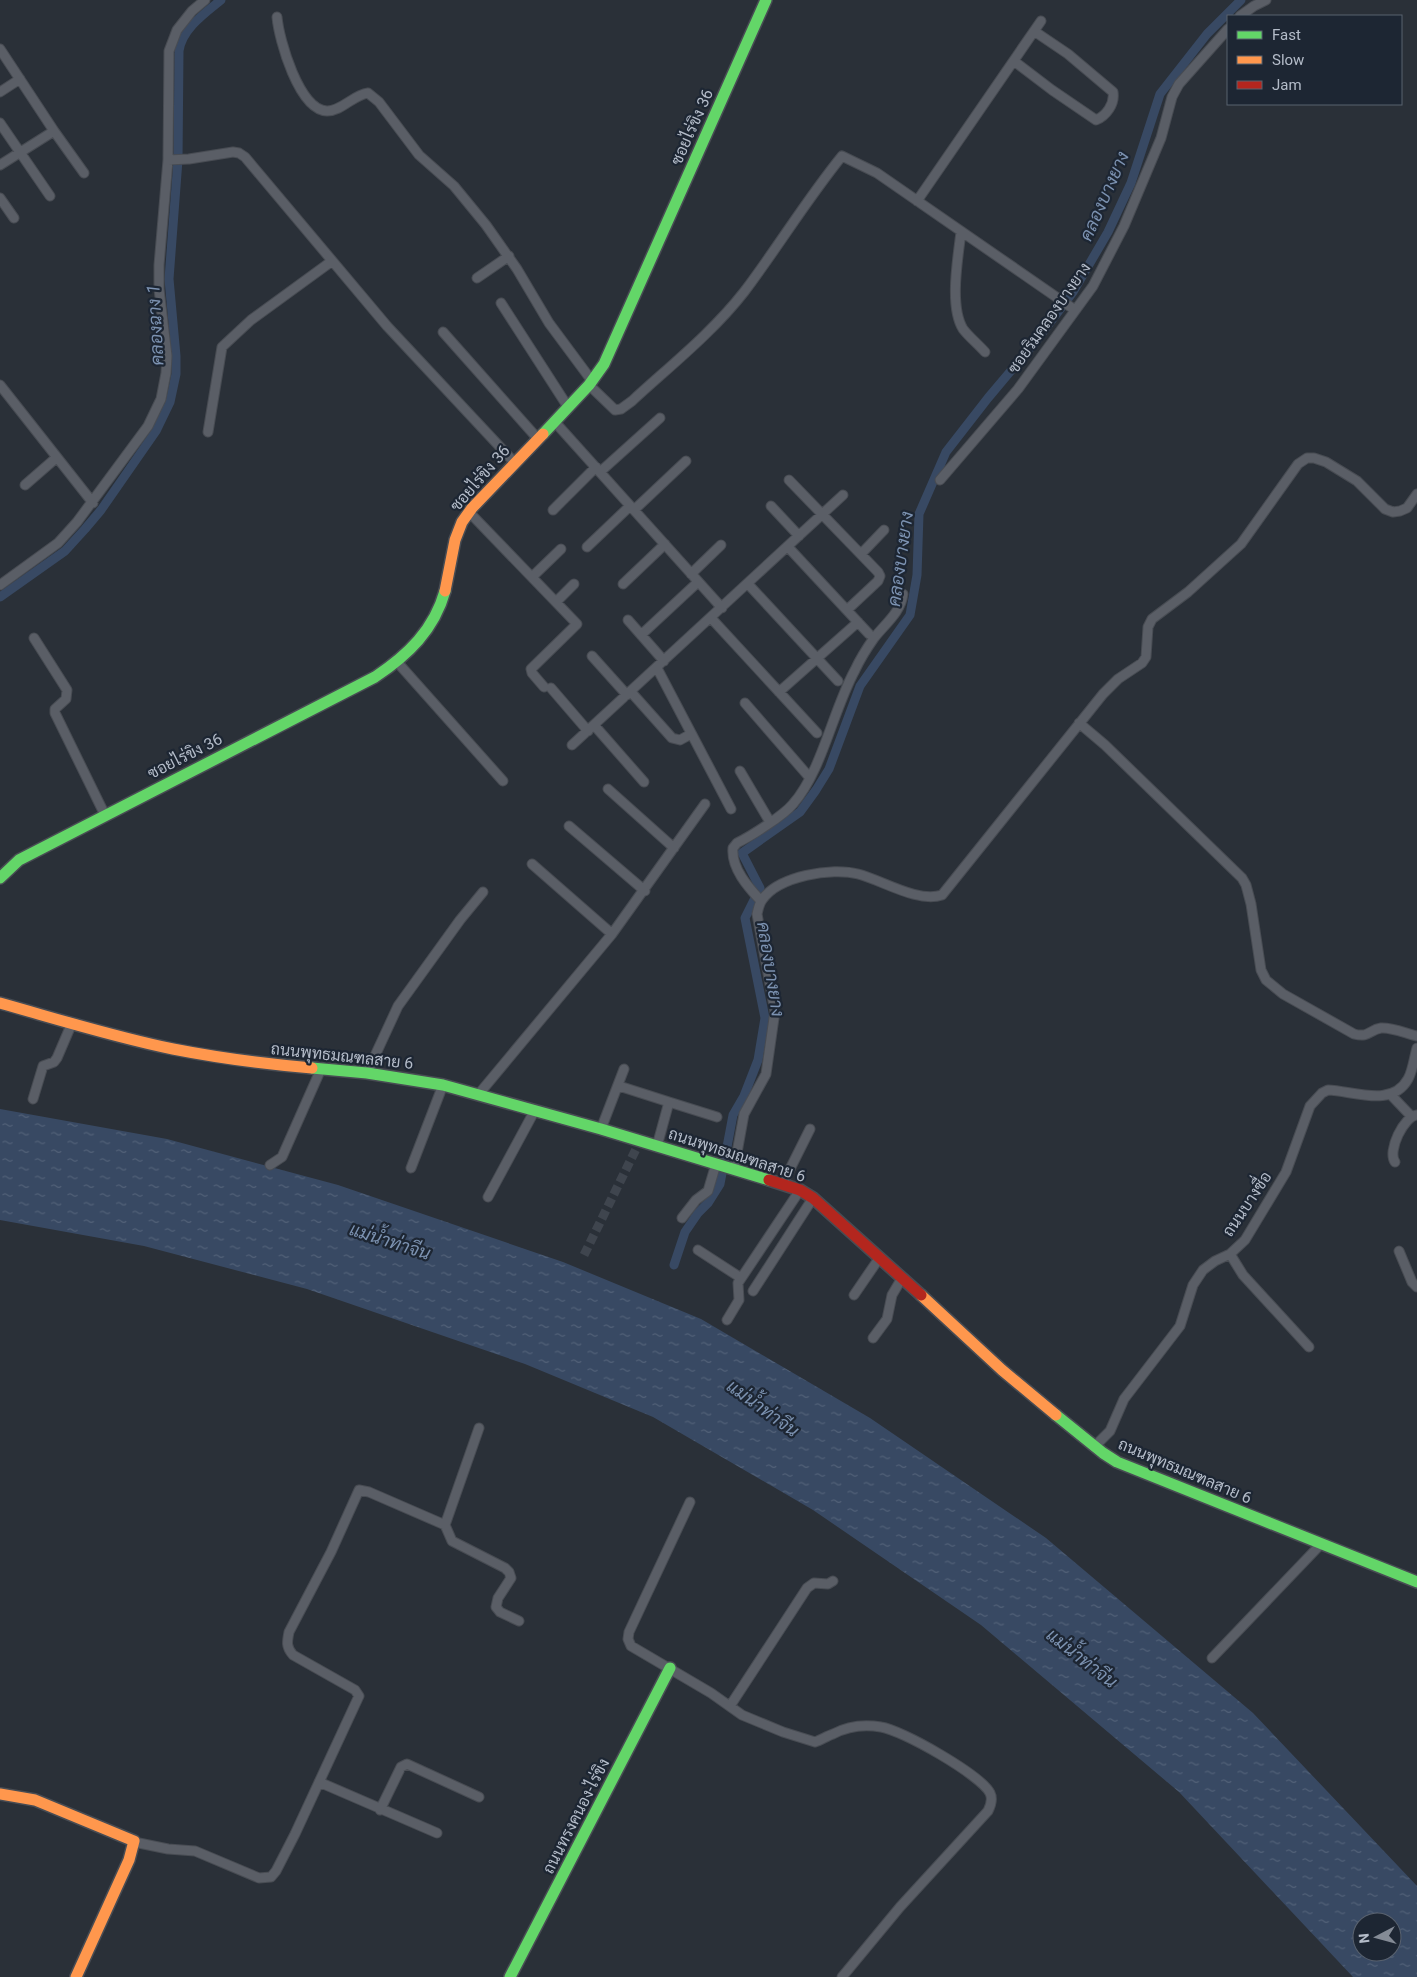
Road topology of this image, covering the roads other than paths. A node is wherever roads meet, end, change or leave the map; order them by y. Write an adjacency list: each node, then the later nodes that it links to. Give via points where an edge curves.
1 (205, 0): 16 (street, via 192,11 170,44)
2 (766, 0): 31 (street, ซอยไร่ขิง 36, via 604,364)
3 (1266, 0): 4 (street)
4 (1241, 15)
5 (277, 17): 24 (street, via 290,67 302,90 318,109 328,111 368,93 379,102 418,156 454,186)
6 (1041, 21): 8 (street)
7 (1227, 30): 28 (street, ซอยริมคลองบางยาง, via 1179,84 1172,97 1161,138 1124,226 1093,286)
8 (1034, 31): 10 (street); 10 (street, via 1068,54 1113,92 1110,107 1102,118 1096,120)
9 (0, 49): 11 (street)
10 (1014, 61): 21 (street)
11 (20, 79): 12 (street); 14 (street)
12 (0, 92)
13 (0, 123): 15 (street)
14 (54, 131): 15 (street); 18 (street)
15 (20, 152): 17 (street); 19 (street)
16 (171, 159): 25 (street, via 232,152 245,156); 47 (street, via 159,279 167,356 164,387 148,426)
17 (0, 165)
18 (84, 173)
19 (50, 196)
20 (0, 198): 22 (street)
21 (917, 201): 23 (street); 31 (street, via 877,173 842,156 720,319 632,401 615,410)
22 (14, 218)
23 (961, 232): 28 (street); 30 (street, via 956,290 958,312 963,328)
24 (509, 256): 26 (street); 31 (street, via 549,323)
25 (332, 261): 36 (street, via 251,320 222,347); 40 (street, via 405,347)
26 (477, 278)
27 (501, 303): 33 (street)
28 (1073, 308): 43 (street, ซอยริมคลองบางยาง, via 1018,389)
29 (443, 332): 37 (street)
30 (985, 352)
31 (591, 383): 33 (street, ซอยไร่ขิง 36)
32 (0, 385): 38 (street)
33 (568, 407): 35 (street, ซอยไร่ขิง 36)
34 (660, 418): 41 (street)
35 (554, 422): 37 (street, ซอยไร่ขิง 36); 41 (street)
36 (208, 432)
37 (538, 439): 40 (street, ซอยไร่ขิง 36)
38 (56, 458): 44 (street); 47 (street)
39 (686, 461): 49 (street)
40 (514, 463): 51 (street, ซอยไร่ขิง 36)
41 (598, 469): 49 (street); 50 (street)
42 (789, 480): 52 (street)
43 (940, 480)
44 (25, 485)
45 (1417, 494): 87 (street, via 1407,508 1393,512 1385,509 1357,481 1326,462 1307,458 1298,464 1241,544 1188,592 1152,619 1148,627 1146,657 1142,663 1118,679)
46 (843, 496): 52 (street)
47 (93, 504): 67 (street, via 58,543)
48 (771, 506): 54 (street)
49 (632, 508): 55 (street); 57 (street)
50 (553, 510)
51 (469, 512): 62 (street); 81 (street, ซอยไร่ขิง 36, via 461,524 438,611 429,629)
52 (822, 514): 54 (street); 60 (street)
53 (884, 530): 60 (street)
54 (799, 536): 58 (street)
55 (665, 544): 61 (street); 65 (street)
56 (721, 545): 61 (street)
57 (587, 547)
58 (788, 547): 66 (street); 71 (street)
59 (561, 549): 62 (street)
60 (860, 554): 71 (street, via 880,576)
61 (691, 574): 63 (street)
62 (532, 577): 69 (street)
63 (698, 582): 70 (street); 76 (street)
64 (574, 584): 69 (street)
65 (623, 584)
66 (748, 584): 70 (street); 79 (street)
67 (0, 585)
68 (903, 594): 93 (street, via 896,613 875,636 854,670)
69 (556, 602): 88 (street, via 577,624 531,668 532,673)
70 (722, 608): 72 (street)
71 (847, 610): 74 (street)
72 (711, 618): 80 (street); 84 (street)
73 (628, 620): 76 (street)
74 (858, 622): 75 (street); 79 (street)
75 (869, 634)
76 (641, 635): 80 (street)
77 (34, 638): 99 (street, via 67,690 66,699 55,713)
78 (592, 656): 85 (street)
79 (816, 657): 83 (street); 84 (street)
80 (664, 661): 82 (street)
81 (398, 662): 94 (street); 99 (street, ซอยไร่ขิง 36, via 375,677)
82 (656, 668): 85 (street); 90 (street)
83 (838, 681)
84 (778, 692): 89 (street)
85 (629, 693): 88 (street); 90 (street, via 672,738 680,740)
86 (745, 704): 93 (street)
87 (1079, 723): 107 (street, via 942,895 910,892 860,874 840,872 793,879); 111 (street, via 1242,878 1251,904 1261,970 1269,984 1354,1034 1367,1035 1381,1028)
88 (591, 728): 91 (street); 95 (street)
89 (817, 733)
90 (691, 734): 98 (street)
91 (572, 745)
92 (740, 771): 100 (street)
93 (810, 778): 100 (street, via 793,805)
94 (503, 781)
95 (644, 782)
96 (608, 789): 102 (street)
97 (705, 804): 102 (street)
98 (731, 810)
99 (105, 815): 104 (street, ซอยไร่ขิง 36, via 19,860)
100 (770, 822): 107 (street, via 733,848 733,860)
101 (569, 826): 105 (street)
102 (674, 848): 105 (street)
103 (532, 864): 108 (street)
104 (0, 878)
105 (645, 891): 108 (street)
106 (483, 892): 115 (street, via 398,1006)
107 (760, 899): 132 (street, via 757,914 775,1011 774,1024 766,1074 744,1114)
108 (612, 934): 118 (street)
109 (0, 1004): 110 (street, ถนนพุทธมณฑลสาย 6)
110 (72, 1023): 113 (street, ถนนพุทธมณฑลสาย 6, via 173,1048 257,1063); 120 (street, via 57,1058 43,1066)
111 (1417, 1036)
112 (1417, 1048): 119 (street, via 1409,1077)
113 (321, 1069): 115 (street, ถนนพุทธมณฑลสาย 6); 130 (street, via 282,1156)
114 (624, 1069): 117 (street)
115 (367, 1073): 116 (street, ถนนพุทธมณฑลสาย 6)
116 (443, 1085): 118 (street, ถนนพุทธมณฑลสาย 6); 131 (street)
117 (619, 1086): 121 (street); 125 (street)
118 (478, 1095): 122 (street, ถนนพุทธมณฑลสาย 6)
119 (1392, 1096): 123 (street); 140 (street, ถนนบางซื่อ, via 1328,1090 1316,1099 1305,1116 1286,1172 1245,1240)
120 (33, 1099)
121 (669, 1102): 124 (street); 127 (street)
122 (535, 1110): 125 (street, ถนนพุทธมณฑลสาย 6); 135 (street)
123 (1414, 1115): 128 (street, via 1404,1123 1397,1138 1392,1158)
124 (717, 1117)
125 (601, 1129): 127 (street, ถนนพุทธมณฑลสาย 6)
126 (810, 1129): 133 (street)
127 (657, 1146): 129 (street, ถนนพุทธมณฑลสาย 6)
128 (1395, 1162)
129 (716, 1164): 132 (street, ถนนพุทธมณฑลสาย 6); 137 (street, via 708,1191)
130 (270, 1165)
131 (411, 1168)
132 (734, 1168): 133 (street, ถนนพุทธมณฑลสาย 6)
133 (783, 1184): 134 (street, ถนนพุทธมณฑลสาย 6)
134 (800, 1190): 136 (street, ถนนพุทธมณฑลสาย 6); 142 (street)
135 (488, 1197)
136 (813, 1198): 141 (street, ถนนพุทธมณฑลสาย 6); 145 (street)
137 (682, 1218)
138 (698, 1250): 142 (street)
139 (1399, 1251): 144 (street)
140 (1230, 1254): 149 (street, via 1243,1275); 151 (street, ถนนบางซื่อ, via 1203,1270 1193,1285 1180,1326 1124,1399 1110,1431)
141 (880, 1257): 143 (street, ถนนพุทธมณฑลสาย 6); 146 (street)
142 (741, 1278): 147 (street, via 737,1286 739,1300)
143 (902, 1278): 148 (street, via 892,1294 887,1319); 151 (street, ถนนพุทธมณฑลสาย 6, via 1002,1370)
144 (1417, 1287)
145 (753, 1290)
146 (854, 1295)
147 (727, 1320)
148 (873, 1338)
149 (1309, 1348)
150 (479, 1428): 153 (street)
151 (1094, 1447): 154 (street, ถนนพุทธมณฑลสาย 6, via 1140,1472)
152 (690, 1502): 159 (street, via 628,1636 631,1646)
153 (445, 1525): 157 (street, via 452,1541 509,1572 510,1580 496,1607); 161 (street, via 359,1490 289,1632 286,1643 293,1655 356,1690 359,1696)
154 (1321, 1544): 156 (street, ถนนพุทธมณฑลสาย 6); 158 (street)
155 (833, 1580): 160 (street, via 828,1584 814,1583 807,1588)
156 (1417, 1582)
157 (519, 1621)
158 (1212, 1658)
159 (670, 1668): 160 (street); 169 (street, ถนนทรงคนอง-ไร่ขิง)
160 (730, 1706): 167 (street, via 767,1726 812,1741 856,1726 893,1730 958,1766 990,1792 992,1801 988,1811 900,1907)
161 (319, 1782): 164 (street); 166 (street, via 283,1858 268,1878 255,1877 195,1851)
162 (0, 1794): 166 (street, via 35,1800)
163 (479, 1797): 164 (street, via 407,1764 401,1767)
164 (380, 1810): 165 (street)
165 (437, 1833)
166 (134, 1842): 168 (street)
167 (846, 1976)
168 (76, 1977)
169 (510, 1977)

